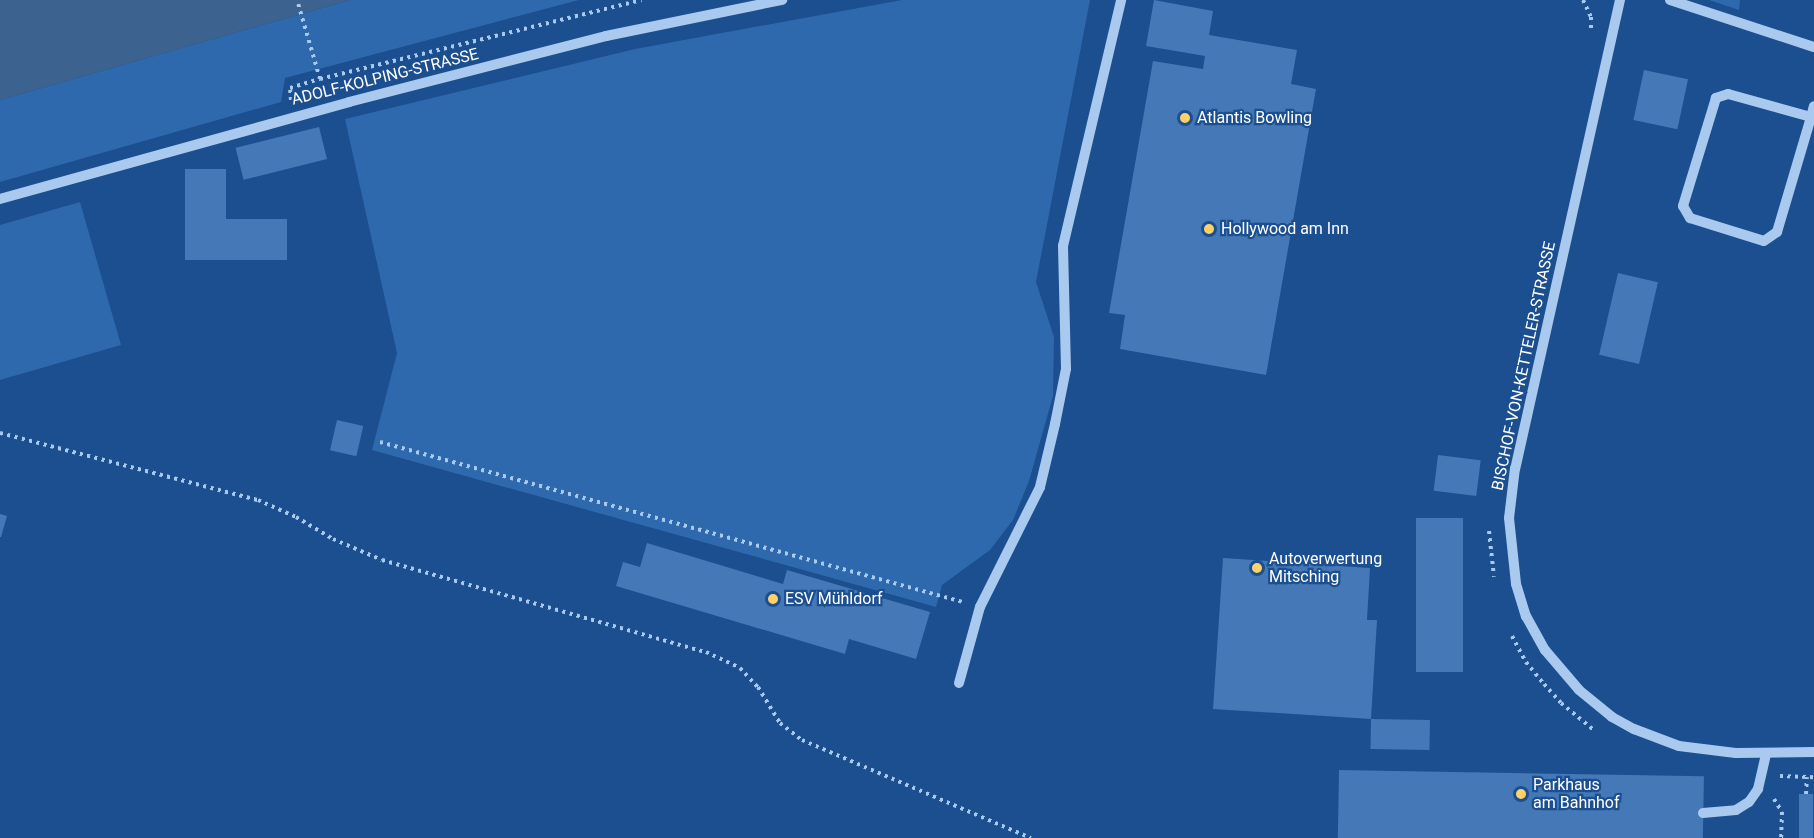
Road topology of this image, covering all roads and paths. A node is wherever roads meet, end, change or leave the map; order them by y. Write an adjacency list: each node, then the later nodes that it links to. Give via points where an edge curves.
1 (297, 0): 10 (path)
2 (641, 0): 10 (path)
3 (782, 0): 12 (street, ADOLF-KOLPING-STRASSE, via 606,36)
4 (1121, 0): 19 (street, via 1064,246 1066,369 1055,424 1040,487)
5 (1583, 0): 8 (path, via 1591,17)
6 (1620, 0): 24 (street, BISCHOF-VON-KETTELER-STRASSE, via 1515,468 1509,518 1512,566 1526,616 1545,650 1579,690 1612,717 1679,746)
7 (1670, 0): 9 (street)
8 (1590, 40)
9 (1814, 47)
10 (320, 79): 12 (path, via 290,88)
11 (1814, 106): 13 (street)
12 (292, 117): 14 (street, ADOLF-KOLPING-STRASSE)
13 (1811, 117): 13 (street, via 1777,232 1764,241 1690,218 1683,206 1716,98 1728,94)
14 (0, 199)
15 (0, 433): 31 (path, via 258,500 382,560 706,652 741,668 780,723 802,740)
16 (380, 441): 19 (path)
17 (1488, 529): 18 (path)
18 (1495, 582)
19 (980, 607): 21 (street)
20 (1509, 629): 22 (path, via 1526,662 1544,684)
21 (959, 683)
22 (1599, 734)
23 (1814, 752): 24 (street, BISCHOF-VON-KETTELER-STRASSE)
24 (1766, 754): 25 (street)
25 (1762, 776): 26 (path); 28 (street)
26 (1807, 777): 27 (path); 29 (path)
27 (1814, 777)
28 (1758, 789): 30 (street, via 1749,802 1736,810); 32 (path, via 1775,800 1782,812)
29 (1806, 794)
30 (1703, 813)
31 (1031, 838)
32 (1781, 838)

